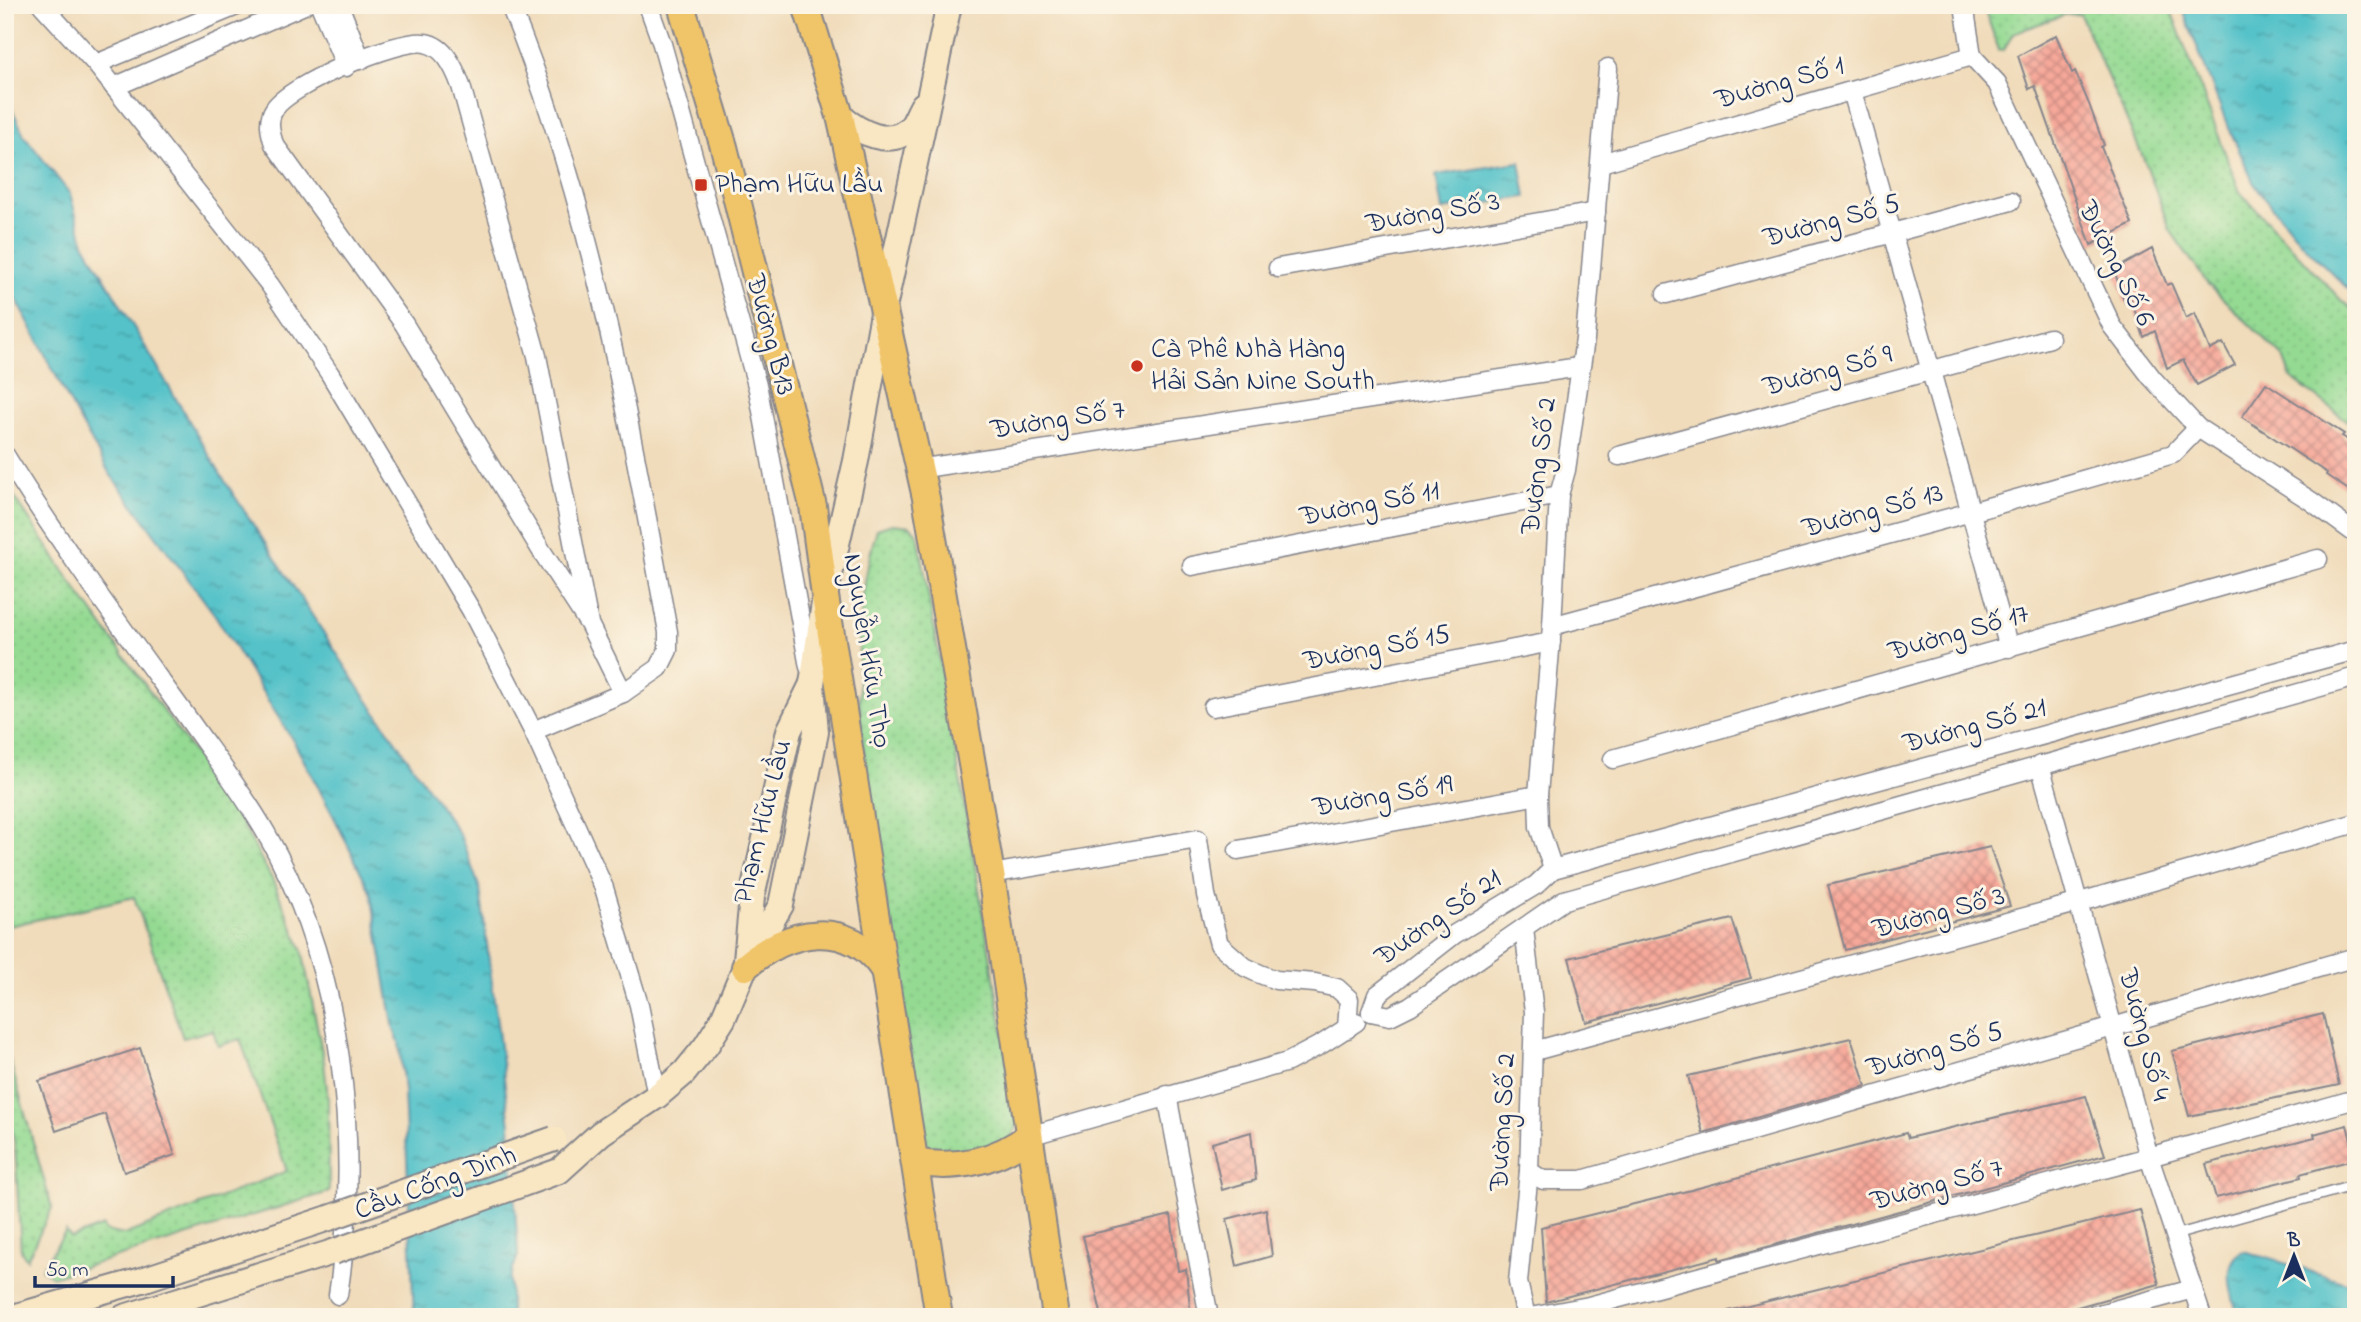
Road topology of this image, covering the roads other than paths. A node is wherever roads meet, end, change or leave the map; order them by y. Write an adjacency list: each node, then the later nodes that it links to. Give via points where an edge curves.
1 (41, 5): 14 (street)
2 (239, 5): 14 (street)
3 (304, 5): 17 (street)
4 (320, 5): 13 (street)
5 (339, 5): 13 (street)
6 (510, 5): 48 (street, via 537,71 613,349 667,632 668,650 659,668)
7 (648, 5): 47 (street, Đường B13, via 758,389)
8 (681, 5): 41 (main road, Nguyễn Hữu Thọ, via 724,147 813,506)
9 (806, 5): 19 (main road)
10 (949, 5): 16 (main road, Phạm Hữu Lầu)
11 (1964, 5): 12 (street)
12 (1972, 56): 18 (street, Đường Số 1); 30 (street, Đường Số 6, via 1997,83 2112,326)
13 (354, 63): 37 (street, via 389,48 426,43 441,51 453,66 537,356); 38 (street, via 284,96 273,110 269,127 274,144 404,324)
14 (96, 64): 17 (street)
15 (1608, 68): 20 (street, Đường Số 2)
16 (933, 86): 19 (main road, via 911,126 895,137 874,137); 26 (main road, Phạm Hữu Lầu)
17 (114, 87): 50 (street, via 270,285 330,374 471,610)
18 (1852, 91): 20 (street, Đường Số 1); 23 (street)
19 (840, 116): 26 (main road)
20 (1601, 163): 22 (street, Đường Số 2)
21 (2011, 201): 23 (street, Đường Số 5)
22 (1596, 212): 24 (street, Đường Số 3); 28 (street, Đường Số 2)
23 (1892, 233): 25 (street, Đường Số 5); 29 (street)
24 (1278, 268)
25 (1666, 294)
26 (884, 308): 33 (main road); 41 (main road, Phạm Hữu Lầu)
27 (2050, 338): 29 (street, Đường Số 9)
28 (1579, 367): 33 (street, Đường Số 7); 34 (street, Đường Số 2)
29 (1931, 371): 32 (street, Đường Số 9); 35 (street)
30 (2198, 428): 35 (street, Đường Số 13, via 2173,454); 36 (street, Đường Số 6)
31 (5, 455): 80 (street, via 248,805 301,906 326,985 344,1089 345,1247)
32 (1619, 456)
33 (918, 469): 57 (main road)
34 (1559, 495): 40 (street, Đường Số 11); 43 (street, Đường Số 2)
35 (1971, 512): 43 (street, Đường Số 13); 44 (street)
36 (2356, 534)
37 (573, 542): 38 (street, via 561,555); 42 (street)
38 (545, 556): 42 (street)
39 (2318, 559): 44 (street, Đường Số 17)
40 (1192, 566)
41 (825, 596): 47 (main road, Phạm Hữu Lầu); 62 (main road, Nguyễn Hữu Thọ)
42 (589, 624): 48 (street)
43 (1552, 634): 49 (street, Đường Số 15); 53 (street, Đường Số 2)
44 (2009, 648): 51 (street, Đường Số 17)
45 (2356, 650): 56 (street, Đường Số 21)
46 (2356, 677): 52 (street, Đường Số 21)
47 (812, 684): 61 (main road, Phạm Hữu Lầu, via 816,732 781,905)
48 (623, 693): 50 (street)
49 (1213, 708)
50 (533, 731): 68 (street, via 604,888 639,1005)
51 (1613, 759)
52 (2040, 765): 58 (street, Đường Số 4); 59 (street, Đường Số 21, via 1564,900)
53 (1538, 795): 55 (street, Đường Số 19); 56 (street, Đường Số 2, via 1539,827)
54 (2356, 823): 58 (street, Đường Số 3)
55 (1238, 850)
56 (1553, 869): 63 (street, Đường Số 21, via 1536,885 1455,934 1377,995)
57 (991, 874): 65 (street, via 1198,839 1219,944 1245,967 1268,977 1338,988 1349,999); 71 (main road)
58 (2080, 902): 64 (street, Đường Số 4); 66 (street, Đường Số 3)
59 (1524, 929): 63 (street, Đường Số 21, via 1410,1006 1390,1016); 66 (street, Đường Số 2)
60 (2356, 957): 64 (street, Đường Số 5)
61 (745, 967): 62 (main road, via 778,943 827,936 863,946); 68 (main road, Phạm Hữu Lầu, via 723,1020 706,1046)
62 (884, 970): 74 (main road, Nguyễn Hữu Thọ)
63 (1371, 1012): 65 (street)
64 (2114, 1027): 73 (street, Đường Số 4); 76 (street, Đường Số 5, via 1582,1180 1543,1180)
65 (1347, 1029): 67 (street, via 1288,1062)
66 (1534, 1051): 76 (street, Đường Số 2)
67 (1167, 1095): 71 (street); 85 (street)
68 (657, 1096): 70 (main road, Phạm Hữu Lầu)
69 (2356, 1099): 73 (street, Đường Số 7)
70 (601, 1133): 72 (main road, Phạm Hữu Lầu); 75 (main road, Phạm Hữu Lầu)
71 (1029, 1136): 74 (main road, via 978,1161 929,1165); 84 (main road)
72 (554, 1139): 81 (main road, Cầu Cống Dinh, bridge, via 142,1280)
73 (2149, 1157): 78 (street, Đường Số 4); 86 (street, Đường Số 7, via 1589,1306)
74 (915, 1161): 83 (main road, Nguyễn Hữu Thọ)
75 (559, 1171): 82 (main road, Cầu Cống Dinh, bridge, via 333,1252)
76 (1529, 1171): 86 (street, Đường Số 2, via 1518,1282)
77 (2356, 1185): 78 (lane)
78 (2175, 1236): 79 (street, Đường Số 4)
79 (2193, 1289): 87 (street); 88 (street, Đường Số 4)
80 (338, 1295)
81 (13, 1317)
82 (124, 1317)
83 (939, 1317)
84 (1056, 1317)
85 (1209, 1317)
86 (1528, 1317)
87 (2088, 1317)
88 (2202, 1317)

